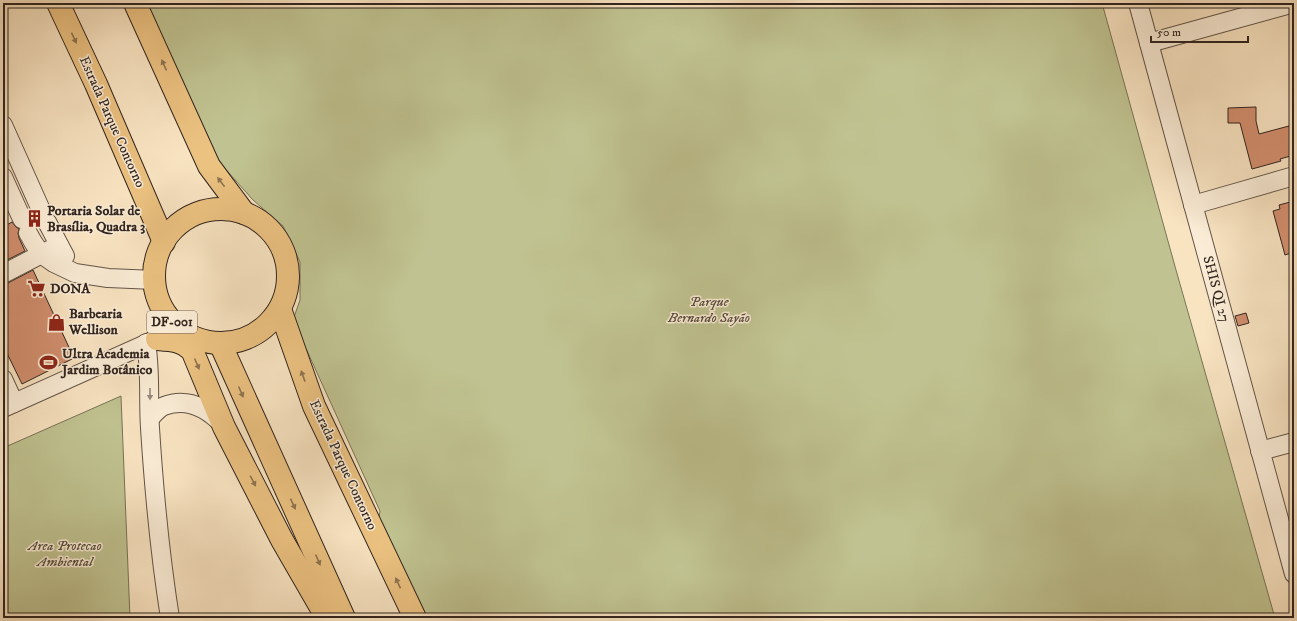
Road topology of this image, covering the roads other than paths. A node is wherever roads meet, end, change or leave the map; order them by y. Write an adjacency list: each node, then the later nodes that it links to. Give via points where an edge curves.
1 (58, 3): 12 (main road, Estrada Parque Contorno, one-way to 12)
2 (135, 3): 11 (main road, DF-001, one-way to 2, via 209,166)
3 (1138, 3): 5 (street, SHIS QI 27)
4 (1294, 3): 5 (street)
5 (1149, 43): 10 (street, SHIS QI 27)
6 (3, 124): 7 (street)
7 (11, 162): 13 (street)
8 (1294, 176): 10 (street)
9 (3, 177): 14 (street)
10 (1193, 205): 27 (street, SHIS QI 27)
11 (244, 213): 12 (main road, DF-001, via 224,209 201,213 180,224); 18 (main road, DF-001, via 271,230 285,254 288,282)
12 (164, 242): 17 (main road, DF-001, via 155,266)
13 (59, 245): 14 (street); 16 (street)
14 (41, 254): 15 (street); 16 (street)
15 (3, 274)
16 (75, 274): 17 (street)
17 (155, 280): 19 (main road, DF-001, via 161,306)
18 (280, 309): 21 (main road, DF-001, via 254,334 243,339); 34 (main road, Estrada Parque Contorno, one-way to 18, via 314,406)
19 (177, 327): 20 (street); 21 (main road, DF-001, via 201,340)
20 (151, 341): 23 (street); 24 (street, one-way to 24); 25 (main road, one-way to 25, via 175,340 186,344 192,350)
21 (220, 343): 33 (main road, one-way to 33)
22 (3, 379): 23 (street)
23 (8, 406)
24 (150, 418): 25 (street, via 163,406 190,404 206,409); 30 (street, via 163,574)
25 (224, 426): 29 (main road, one-way to 29)
26 (1294, 442): 27 (street)
27 (1260, 451): 28 (street, SHIS QI 27)
28 (1294, 574)
29 (304, 580): 31 (main road); 32 (main road)
30 (170, 618)
31 (322, 618)
32 (327, 618)
33 (344, 618)
34 (415, 618)

